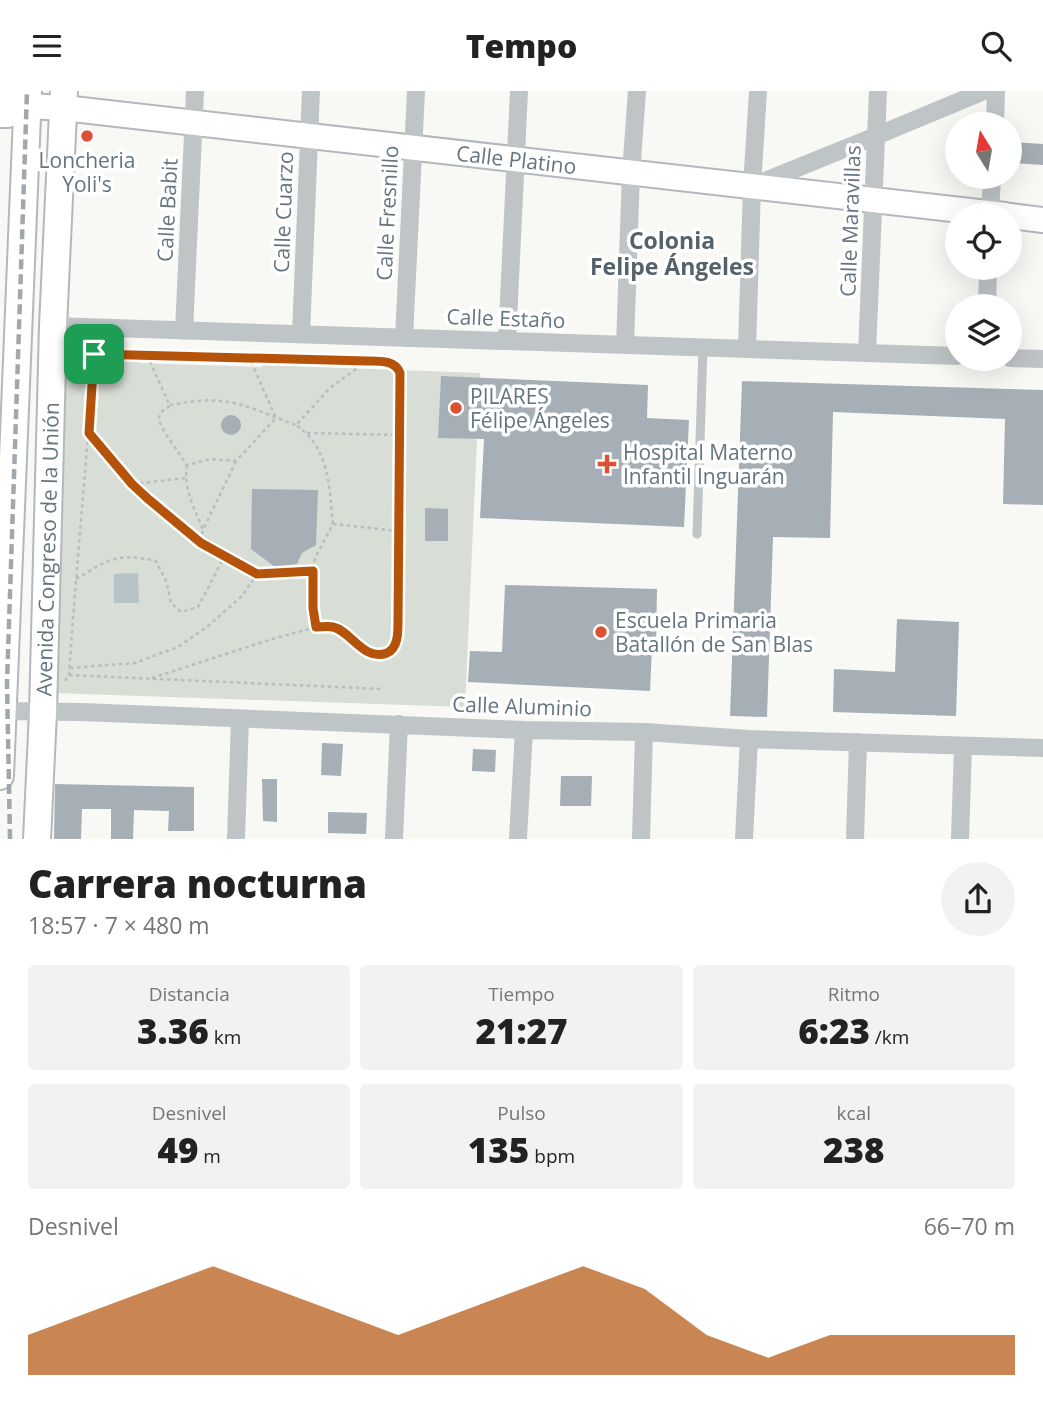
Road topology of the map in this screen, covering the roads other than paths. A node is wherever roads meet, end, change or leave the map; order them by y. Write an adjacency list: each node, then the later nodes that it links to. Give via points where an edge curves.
1 (195, 91): 13 (street, Calle Babit)
2 (311, 91): 14 (street, Calle Cuarzo)
3 (416, 91): 16 (street, Calle Fresnillo)
4 (519, 91): 17 (street)
5 (637, 91): 18 (street)
6 (758, 91): 19 (street)
7 (878, 91): 15 (street, Calle Maravillas)
8 (984, 91): 15 (street)
9 (996, 91): 12 (street)
10 (15, 98): 11 (street, Calle Platino); 36 (main road, Avenida Congreso de la Unión)
11 (64, 99): 13 (street, Calle Platino); 24 (main road, Avenida Congreso de la Unión)
12 (995, 112)
13 (194, 123): 14 (street, Calle Platino); 25 (street, Calle Babit)
14 (309, 136): 16 (street, Calle Platino); 26 (street, Calle Cuarzo)
15 (876, 137): 19 (street); 20 (street, Calle Maravillas)
16 (413, 148): 17 (street, Calle Platino); 27 (street, Calle Fresnillo)
17 (515, 159): 18 (street, Calle Platino); 28 (street)
18 (631, 173): 19 (street, Calle Platino); 29 (street)
19 (752, 186): 20 (street, Calle Platino); 31 (street)
20 (873, 200): 21 (street, Calle Platino); 32 (street, Calle Maravillas)
21 (945, 209)
22 (1022, 218): 23 (street, Calle Platino)
23 (1043, 220)
24 (53, 326): 25 (street, Calle Estaño); 40 (main road, Avenida Congreso de la Unión)
25 (184, 331): 26 (street, Calle Estaño)
26 (301, 334): 27 (street, Calle Estaño)
27 (404, 338): 28 (street, Calle Estaño)
28 (507, 341): 29 (street, Calle Estaño)
29 (625, 345): 30 (street, Calle Estaño)
30 (703, 348): 31 (street, Calle Estaño); 38 (lane)
31 (747, 349): 32 (street, Calle Estaño)
32 (867, 353): 33 (street, Calle Estaño)
33 (945, 356)
34 (1022, 358): 35 (street)
35 (1043, 359)
36 (6, 492): 37 (main road, Avenida Congreso de la Unión)
37 (6, 522): 39 (main road, Avenida Congreso de la Unión)
38 (697, 534)
39 (1, 711): 40 (street, Calle Aluminio); 47 (main road, Avenida Congreso de la Unión)
40 (43, 712): 41 (street, Calle Aluminio); 51 (main road, Avenida Congreso de la Unión)
41 (240, 719): 42 (street, Calle Aluminio); 52 (street)
42 (399, 724): 43 (street, Calle Aluminio); 53 (street)
43 (524, 730): 44 (street, Calle Aluminio); 54 (street)
44 (644, 732): 45 (street, Calle Aluminio); 55 (street)
45 (749, 739): 46 (street, Calle Aluminio); 56 (street)
46 (858, 743): 48 (street, Calle Aluminio); 57 (street)
47 (1, 745): 50 (main road, Avenida Congreso de la Unión)
48 (963, 746): 49 (street, Calle Aluminio); 58 (street)
49 (1043, 748)
50 (0, 776)
51 (37, 839)
52 (236, 839)
53 (394, 839)
54 (518, 839)
55 (641, 839)
56 (744, 839)
57 (855, 839)
58 (960, 839)

